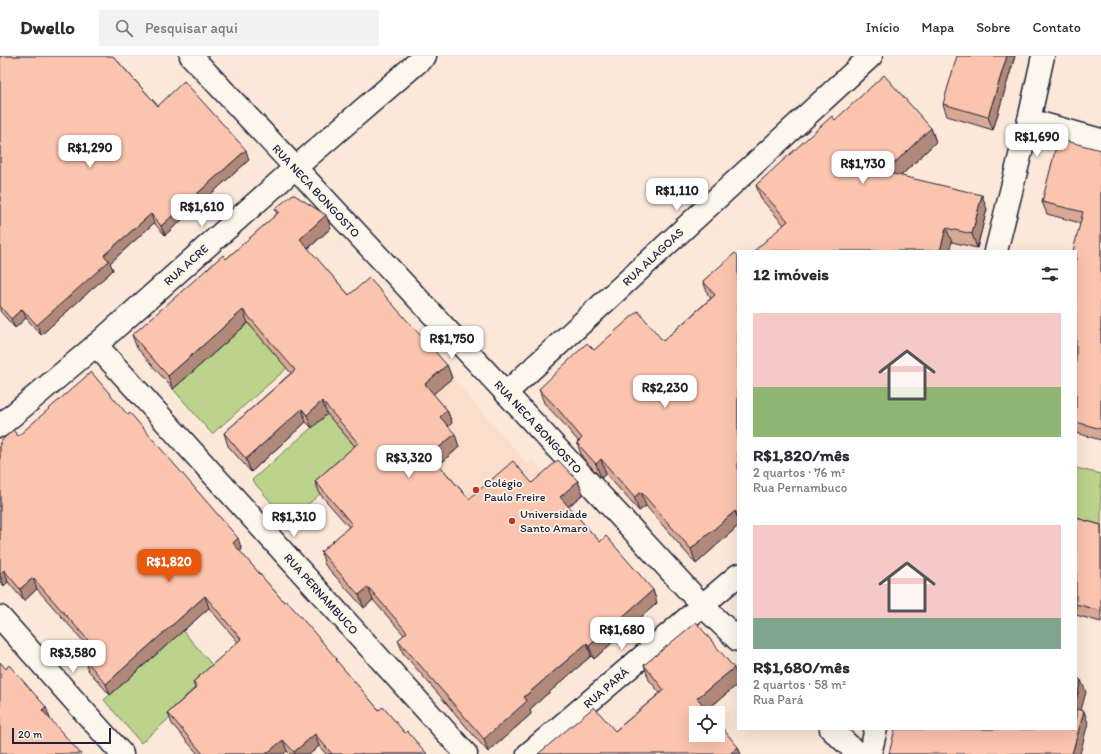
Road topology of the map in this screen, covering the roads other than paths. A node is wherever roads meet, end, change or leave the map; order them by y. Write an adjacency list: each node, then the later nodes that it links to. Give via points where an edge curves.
1 (191, 56): 7 (street, RUA NECA BONGOSTO)
2 (425, 56): 7 (street, RUA ACRE)
3 (872, 56): 10 (street, RUA ALAGOAS)
4 (1044, 56): 5 (street)
5 (1029, 120): 6 (street); 8 (street)
6 (1101, 140)
7 (295, 168): 9 (street, RUA ACRE); 10 (street, RUA NECA BONGOSTO)
8 (996, 250)
9 (96, 345): 11 (street, RUA ACRE); 19 (street, RUA PERNAMBUCO)
10 (506, 393): 13 (street, RUA NECA BONGOSTO)
11 (0, 426)
12 (737, 576): 13 (street, RUA PARÁ)
13 (702, 605): 15 (street, RUA NECA BONGOSTO); 20 (street, RUA PARÁ)
14 (0, 617): 18 (street)
15 (737, 639)
16 (833, 730): 21 (street)
17 (876, 730): 22 (street)
18 (122, 754)
19 (466, 754)
20 (528, 754)
21 (858, 754)
22 (870, 754)

